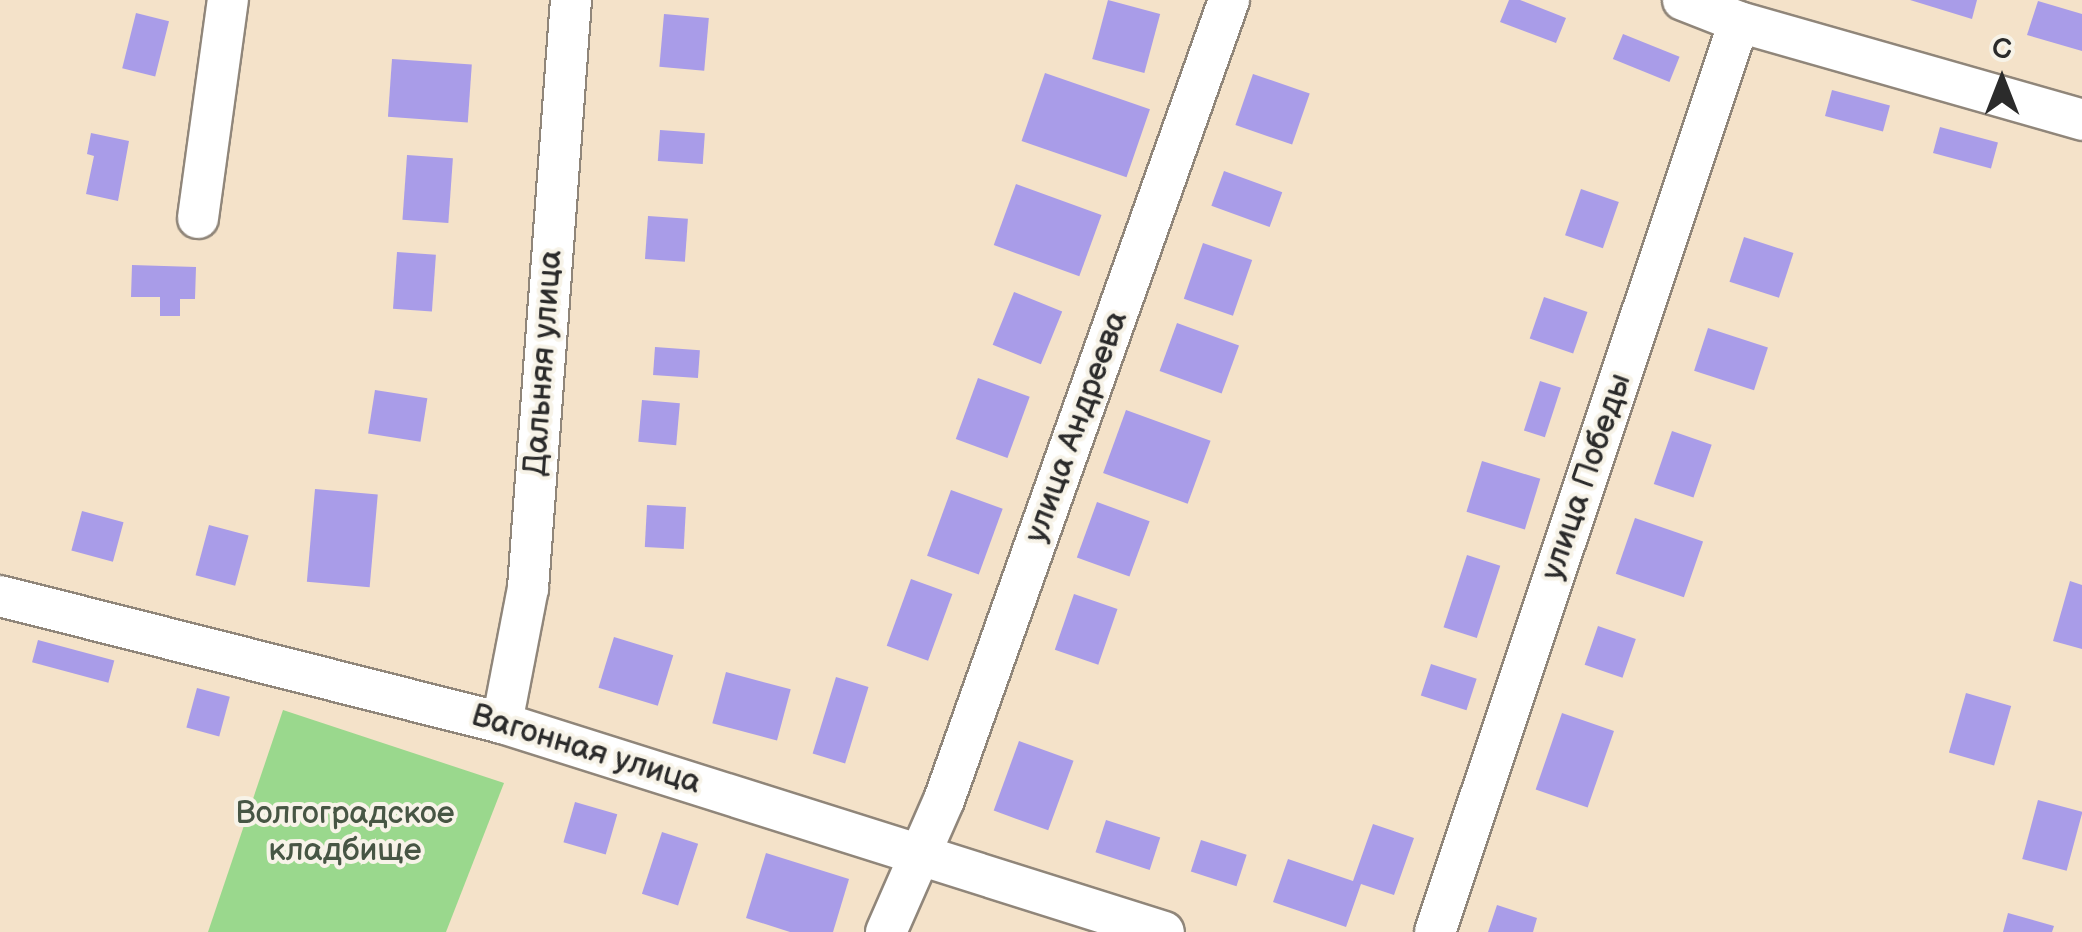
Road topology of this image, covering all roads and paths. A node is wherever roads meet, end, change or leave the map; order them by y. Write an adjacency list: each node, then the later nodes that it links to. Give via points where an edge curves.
1 (228, 0): 7 (street)
2 (570, 0): 9 (street, Дальняя улица, via 528,588)
3 (1228, 0): 10 (street, улица Андреева, via 944,800)
4 (1683, 0): 5 (street)
5 (1739, 22): 6 (street); 13 (street, улица Победы)
6 (2082, 120)
7 (198, 218)
8 (0, 596): 9 (street, Вагонная улица)
9 (502, 723): 10 (street, Вагонная улица)
10 (919, 851): 11 (street, улица Андреева); 12 (street, Вагонная улица)
11 (886, 932)
12 (1164, 932)
13 (1435, 932)

